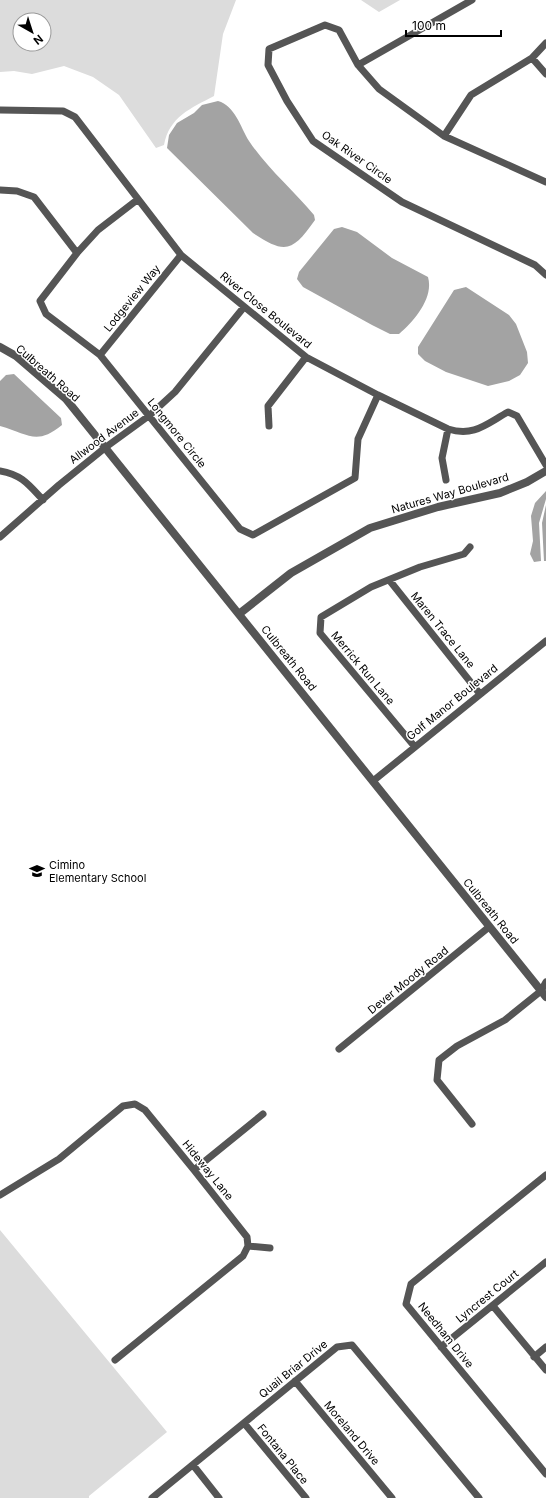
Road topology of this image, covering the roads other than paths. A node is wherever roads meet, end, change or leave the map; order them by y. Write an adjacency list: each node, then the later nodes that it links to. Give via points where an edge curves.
1 (472, 0): 4 (street)
2 (546, 43): 3 (street)
3 (532, 58): 5 (street); 7 (street, via 471,95)
4 (358, 65): 7 (street, Oak River Circle, via 379,89); 13 (street, Oak River Circle, via 338,30 325,25 269,49 268,65 313,141 402,202 535,264)
5 (546, 74)
6 (0, 110): 10 (street, River Close Boulevard, via 62,110 75,117)
7 (444, 136): 8 (street, Oak River Circle)
8 (546, 182)
9 (0, 190): 11 (street, via 17,191 34,197)
10 (137, 200): 11 (street, Longmore Circle, via 98,230); 12 (street, River Close Boulevard)
11 (77, 253): 16 (street, Longmore Circle, via 40,301 46,314)
12 (180, 255): 14 (street, River Close Boulevard); 16 (street, Lodgeview Way)
13 (546, 275)
14 (244, 307): 17 (street, River Close Boulevard); 19 (street, Allwood Avenue, via 175,392)
15 (0, 347): 22 (street, Culbreath Road, via 16,356 66,399)
16 (100, 355): 19 (street, Longmore Circle)
17 (306, 357): 18 (street, River Close Boulevard); 20 (street, via 268,406)
18 (378, 395): 19 (street, Longmore Circle, via 358,439 355,478 253,535 240,529); 21 (street, River Close Boulevard)
19 (150, 415): 22 (street, Allwood Avenue)
20 (269, 426)
21 (448, 429): 23 (street, River Close Boulevard, via 460,433 473,432 508,412 517,416); 26 (street, via 442,458)
22 (106, 447): 27 (street, Allwood Avenue); 31 (street, Culbreath Road)
23 (546, 465)
24 (0, 471): 27 (street, via 14,473)
25 (546, 471): 31 (street, Natures Way Boulevard, via 500,493 438,507 370,528 291,574)
26 (446, 480)
27 (43, 500): 28 (street, Allwood Avenue)
28 (0, 537)
29 (470, 547): 30 (street, Merrick Run Lane, via 464,554 420,567)
30 (390, 581): 33 (street, Maren Trace Lane); 34 (street, Merrick Run Lane, via 371,587 321,617 320,634)
31 (239, 614): 35 (street, Culbreath Road)
32 (546, 641): 33 (street, Golf Manor Boulevard)
33 (480, 694): 34 (street, Golf Manor Boulevard)
34 (415, 746): 35 (street, Golf Manor Boulevard)
35 (373, 781): 36 (street, Culbreath Road)
36 (490, 927): 38 (street, Culbreath Road); 39 (street, Dever Moody Road)
37 (546, 982): 38 (street)
38 (543, 994): 41 (street, via 505,1020 457,1046 439,1060 437,1080)
39 (340, 1049)
40 (263, 1114): 42 (street)
41 (472, 1124)
42 (194, 1170): 44 (street, Hideway Lane, via 145,1110 135,1104 123,1106 59,1159); 45 (street, Hideway Lane, via 247,1237)
43 (546, 1175): 49 (street, Needham Drive, via 411,1284 406,1304)
44 (0, 1195)
45 (248, 1246): 46 (street); 52 (street, via 243,1256)
46 (270, 1248)
47 (546, 1262): 48 (street, Lyncrest Court)
48 (493, 1306): 49 (street, Lyncrest Court); 51 (street)
49 (441, 1346): 57 (street, Needham Drive)
50 (546, 1347): 51 (street)
51 (534, 1357): 53 (street)
52 (115, 1360)
53 (546, 1370)
54 (295, 1381): 55 (street, Quail Briar Drive); 61 (street, Moreland Drive); 62 (street, Quail Briar Drive, via 338,1347 352,1345)
55 (244, 1423): 56 (street, Quail Briar Drive); 60 (street, Fontana Place)
56 (192, 1465): 58 (street, Quail Briar Drive); 59 (street)
57 (546, 1474)
58 (152, 1498)
59 (219, 1498)
60 (306, 1498)
61 (392, 1498)
62 (479, 1498)

